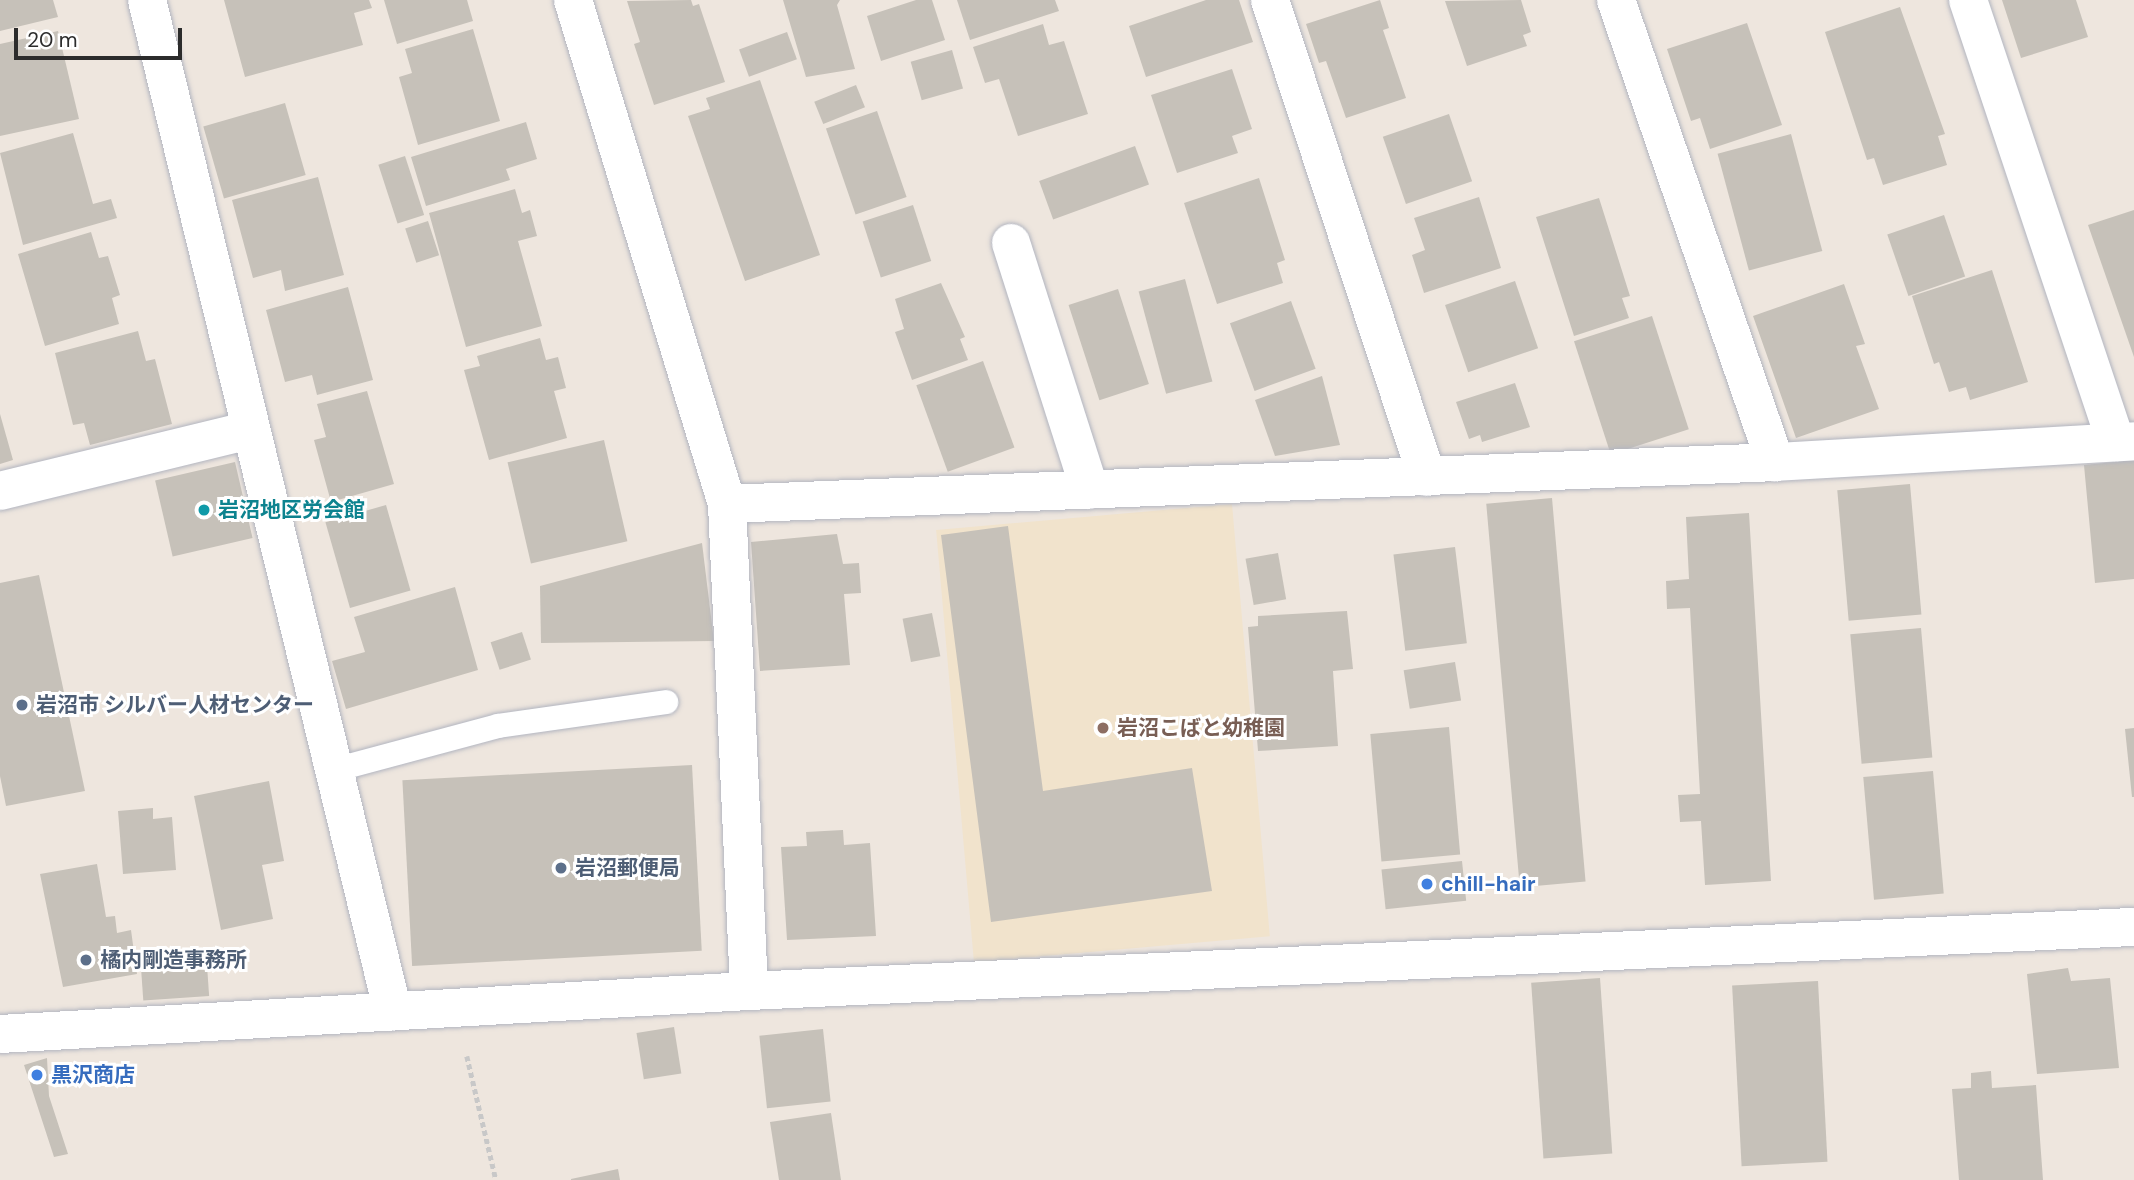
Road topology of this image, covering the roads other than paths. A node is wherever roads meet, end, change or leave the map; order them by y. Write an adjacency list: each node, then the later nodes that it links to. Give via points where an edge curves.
1 (147, 0): 7 (street)
2 (573, 0): 13 (street)
3 (1270, 0): 10 (street)
4 (1616, 0): 9 (street)
5 (1968, 0): 8 (street)
6 (1011, 243): 11 (street)
7 (251, 430): 12 (street); 15 (street)
8 (2125, 442): 9 (street)
9 (1775, 461): 10 (street)
10 (1427, 477): 11 (street)
11 (1090, 490): 13 (street)
12 (0, 491)
13 (727, 504): 17 (street)
14 (666, 702): 15 (lane, via 498,726)
15 (334, 770): 18 (street)
16 (2134, 927): 17 (street)
17 (749, 991): 18 (street)
18 (393, 1012): 19 (street)
19 (0, 1034)

